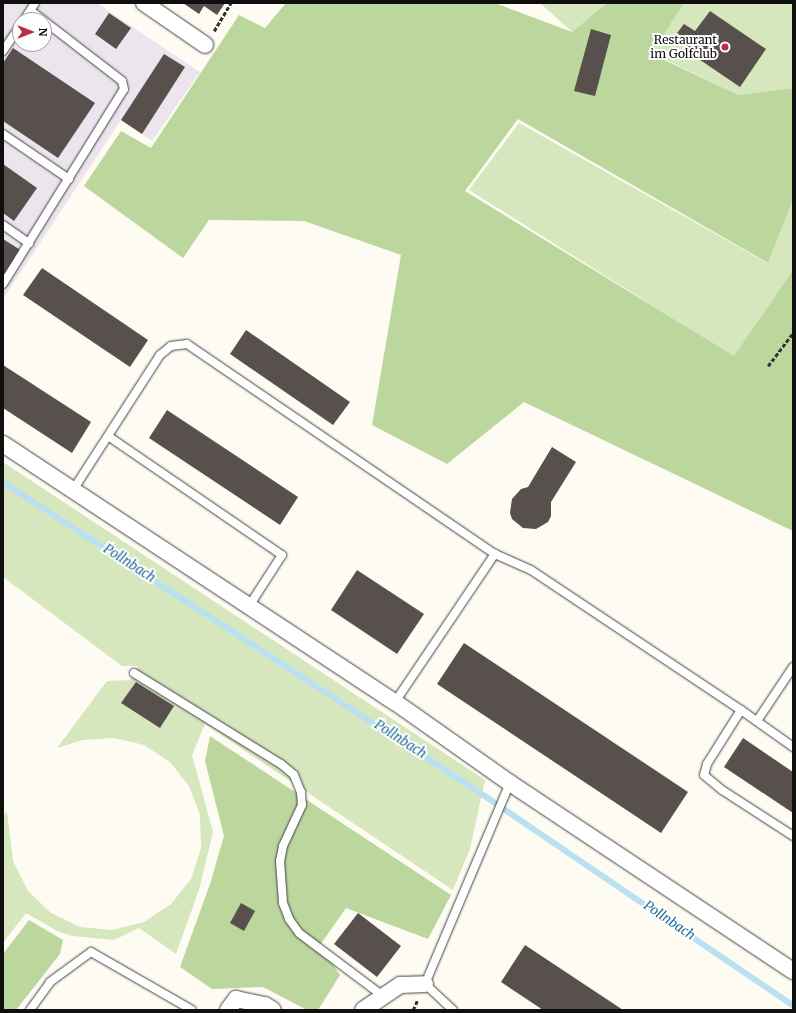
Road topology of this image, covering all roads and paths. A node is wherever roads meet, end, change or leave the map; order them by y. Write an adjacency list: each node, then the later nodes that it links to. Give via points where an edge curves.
1 (35, 3): 4 (lane)
2 (144, 3): 7 (street)
3 (230, 3): 7 (path)
4 (31, 11)
5 (52, 26): 10 (lane, via 122,81 124,89)
6 (12, 38): 8 (lane)
7 (205, 45)
8 (3, 51)
9 (3, 134): 10 (lane)
10 (69, 179): 12 (lane)
11 (3, 225): 12 (lane)
12 (29, 242): 13 (lane)
13 (3, 284)
14 (793, 333): 15 (path)
15 (768, 366)
16 (108, 436): 18 (lane); 19 (lane, via 160,355 171,346 187,344); 20 (lane, via 282,555)
17 (3, 444): 18 (street)
18 (73, 490): 20 (street)
19 (495, 554): 23 (lane); 24 (lane, via 531,570)
20 (249, 606): 23 (street)
21 (793, 667): 25 (lane)
22 (134, 673): 31 (lane, via 281,764 294,775 301,792 302,805 280,861 283,903 289,919 299,933)
23 (395, 702): 27 (street)
24 (741, 710): 25 (lane); 28 (lane, via 707,764 704,775 722,790)
25 (757, 721): 26 (lane)
26 (793, 747)
27 (510, 783): 29 (street); 30 (lane)
28 (793, 836)
29 (793, 971)
30 (425, 984): 31 (street, via 400,985); 37 (lane)
31 (383, 996): 36 (street)
32 (30, 1010): 33 (lane, via 50,982 91,952)
33 (192, 1010)
34 (228, 1010): 35 (street, via 236,999 265,1005)
35 (273, 1010)
36 (363, 1010)
37 (453, 1010)

